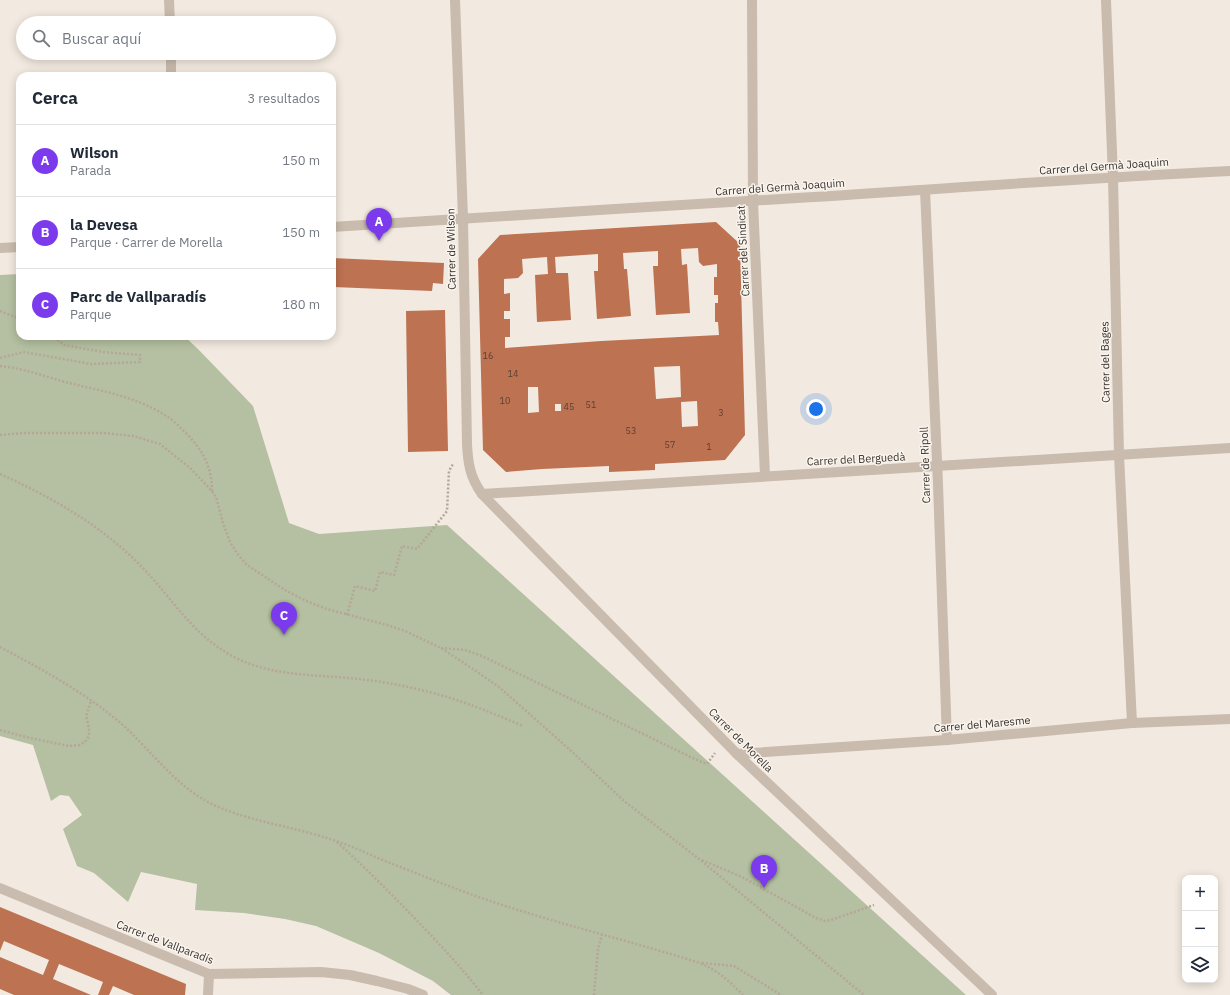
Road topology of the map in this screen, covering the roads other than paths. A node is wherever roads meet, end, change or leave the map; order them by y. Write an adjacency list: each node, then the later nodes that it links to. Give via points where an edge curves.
1 (169, 0): 5 (street)
2 (455, 0): 12 (street, Carrer de Wilson)
3 (752, 0): 11 (street, Carrer del Sindicat)
4 (1106, 0): 9 (street, Carrer del Bages)
5 (170, 16)
6 (171, 60): 7 (street)
7 (171, 72)
8 (1230, 171): 9 (street, Carrer del Germà Joaquim)
9 (1113, 177): 10 (street, Carrer del Germà Joaquim); 17 (street, Carrer del Bages)
10 (925, 190): 11 (street, Carrer del Germà Joaquim); 18 (street, Carrer de Ripoll)
11 (753, 201): 12 (street, Carrer del Germà Joaquim); 19 (street, Carrer del Sindicat)
12 (463, 218): 13 (street, Carrer del Germà Joaquim); 20 (street, Carrer de Wilson, via 468,463 475,484)
13 (336, 227)
14 (16, 247): 15 (street)
15 (0, 248)
16 (1230, 448): 17 (street, Carrer del Berguedà)
17 (1119, 455): 18 (street, Carrer del Berguedà); 22 (street, Carrer del Bages)
18 (937, 466): 19 (street, Carrer del Berguedà); 23 (street, Carrer de Ripoll)
19 (765, 476): 20 (street, Carrer del Berguedà)
20 (482, 494): 24 (street, Carrer de Morella)
21 (1230, 719): 22 (street, Carrer del Maresme)
22 (1132, 723): 23 (street, Carrer del Maresme)
23 (947, 740): 24 (street, Carrer del Maresme)
24 (737, 754): 29 (street, Carrer de Morella)
25 (0, 888): 26 (street, Carrer de Vallparadís)
26 (209, 974): 27 (street); 28 (street, Carrer de Vallparadís, via 321,972 377,981 408,988)
27 (208, 995)
28 (423, 995)
29 (992, 995)

